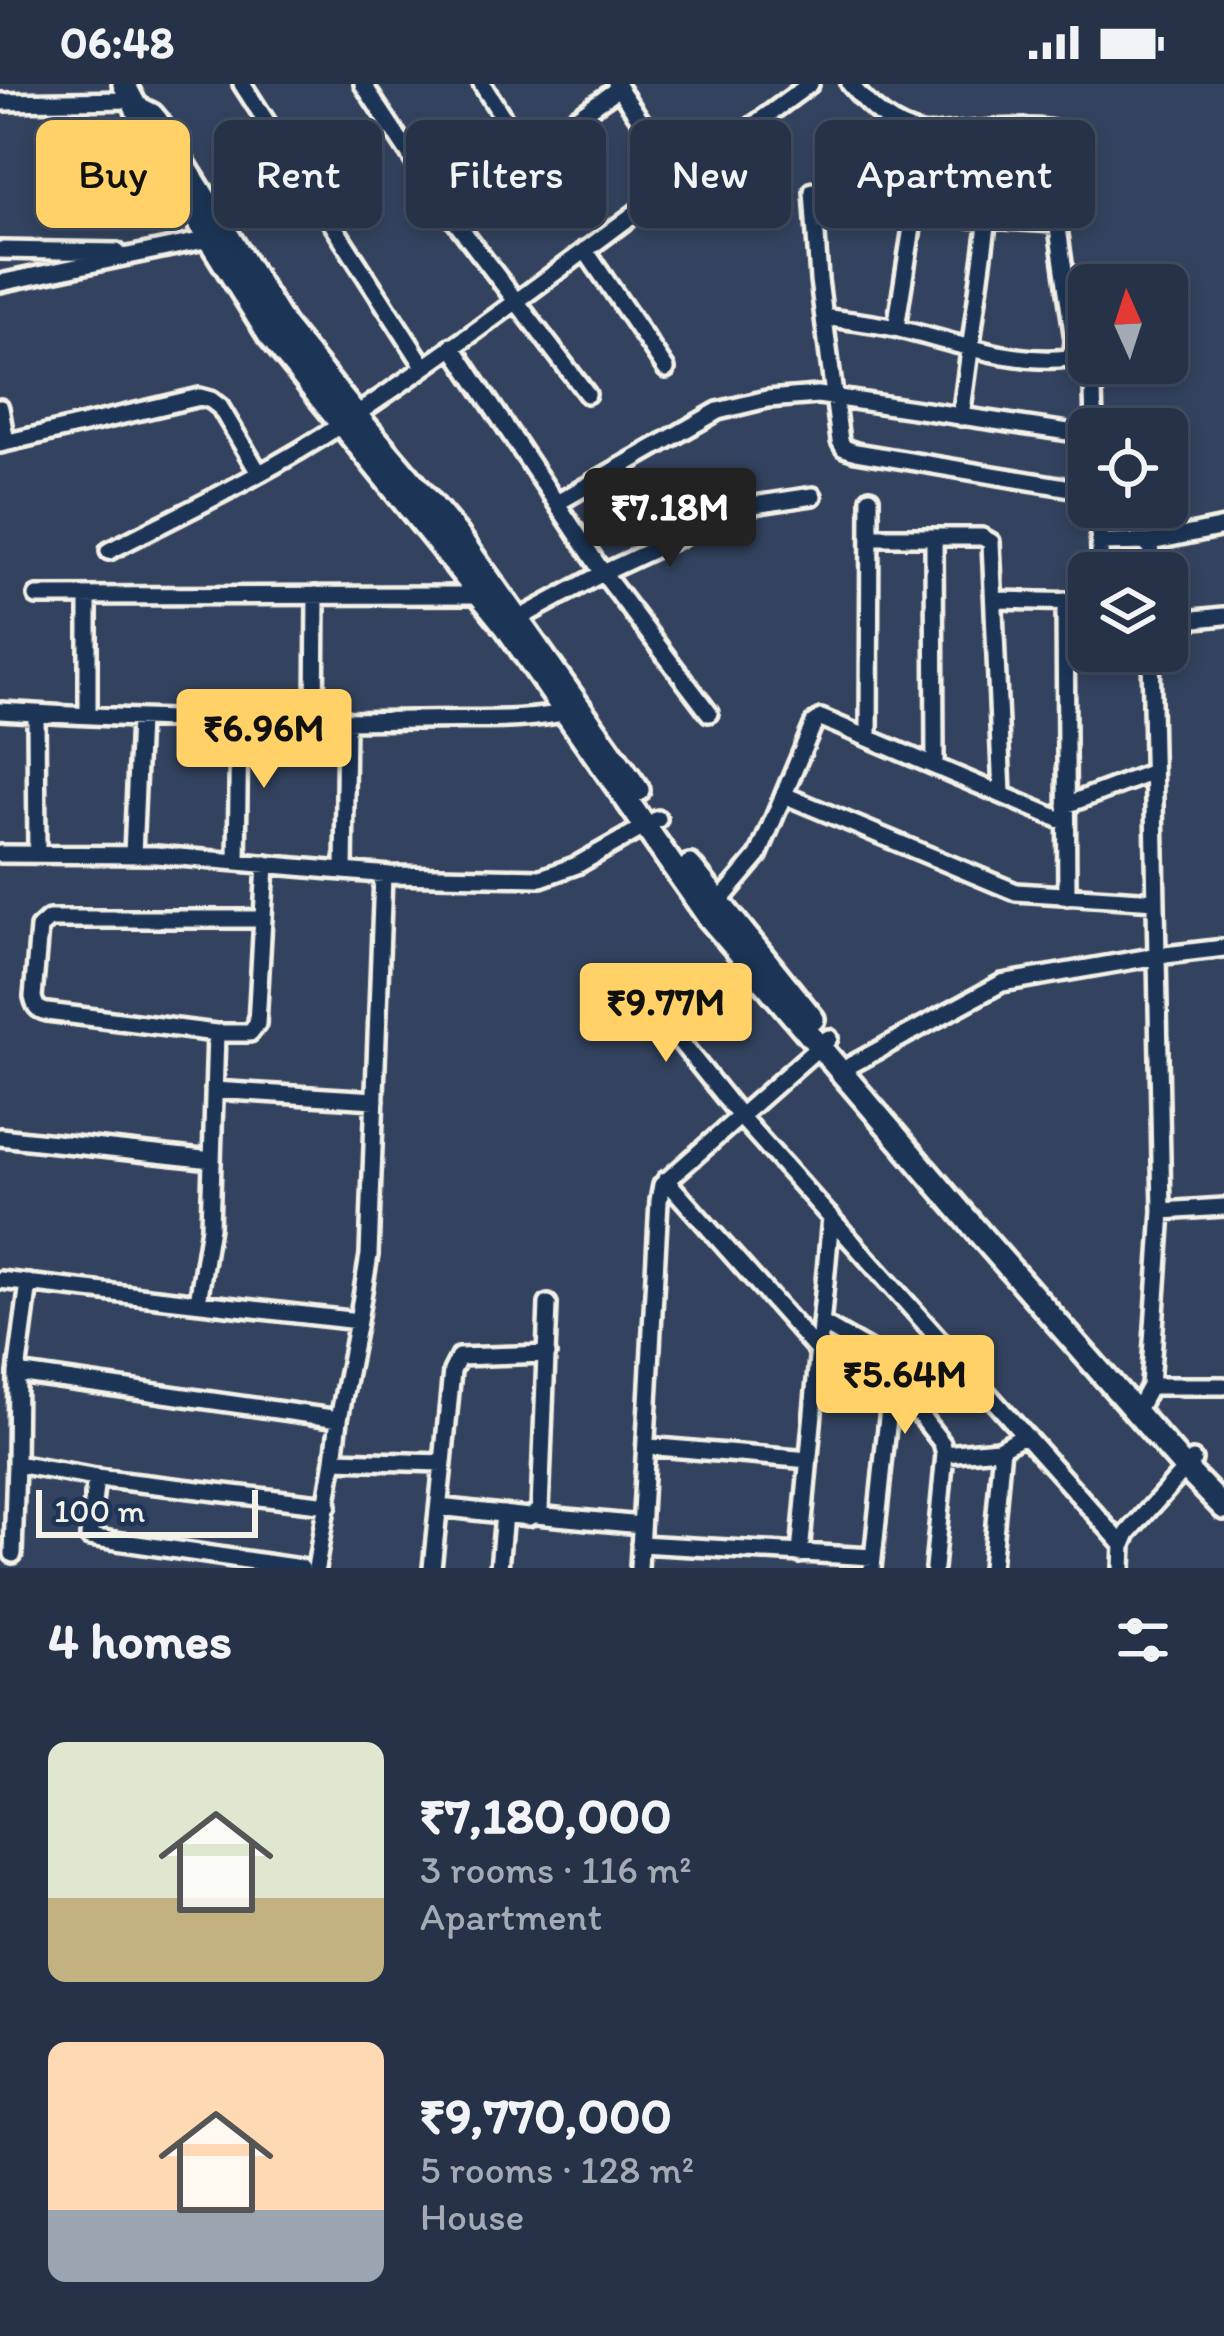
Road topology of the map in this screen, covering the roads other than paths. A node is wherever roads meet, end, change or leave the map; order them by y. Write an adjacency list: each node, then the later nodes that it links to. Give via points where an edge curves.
1 (242, 84): 33 (street)
2 (363, 84): 14 (street)
3 (482, 84): 9 (street)
4 (810, 84): 12 (street)
5 (850, 84): 13 (street)
6 (618, 86): 10 (street); 11 (street)
7 (132, 93): 8 (street); 23 (street, via 146,138)
8 (0, 102)
9 (505, 120)
10 (572, 120)
11 (641, 120)
12 (760, 120)
13 (887, 120)
14 (406, 149)
15 (813, 191): 17 (street)
16 (630, 216): 25 (street)
17 (815, 220)
18 (460, 228): 28 (street)
19 (816, 228): 29 (street)
20 (912, 228): 30 (street)
21 (987, 228): 32 (street)
22 (1057, 228): 32 (street, via 1073,351 1053,360)
23 (218, 236): 26 (street); 41 (street, via 269,335)
24 (0, 250): 26 (street)
25 (584, 250): 28 (street); 34 (street)
26 (146, 252): 27 (street)
27 (0, 283)
28 (515, 302): 31 (street); 36 (street)
29 (824, 317): 30 (street); 37 (street)
30 (896, 328): 32 (street)
31 (452, 346): 33 (street); 48 (street)
32 (971, 349): 40 (street)
33 (424, 366): 41 (street)
34 (666, 369)
35 (1093, 387): 39 (street)
36 (587, 394)
37 (833, 398): 40 (street); 45 (street, via 844,448); 48 (street, via 767,399 718,411)
38 (0, 408): 43 (street)
39 (1093, 408)
40 (962, 416): 42 (street)
41 (348, 419): 44 (street); 59 (street)
42 (1068, 429)
43 (3, 443): 44 (street, via 200,397 220,407)
44 (260, 473): 55 (street)
45 (1068, 487)
46 (813, 496): 58 (street, via 746,507)
47 (870, 498): 51 (street)
48 (557, 503): 58 (street)
49 (1224, 527): 53 (street)
50 (1099, 528): 54 (street)
51 (870, 537): 52 (street); 78 (street)
52 (934, 537): 63 (street, via 988,539); 79 (street)
53 (1151, 542): 54 (street); 57 (street)
54 (1100, 543): 56 (street)
55 (109, 551)
56 (1100, 552)
57 (1151, 552)
58 (603, 573): 66 (street); 71 (street)
59 (490, 595): 62 (street); 66 (street); 69 (street)
60 (37, 596): 61 (street)
61 (88, 596): 62 (street); 73 (street)
62 (316, 596): 76 (street)
63 (995, 600): 64 (street); 81 (street)
64 (1065, 602): 83 (street)
65 (1224, 616): 67 (street)
66 (518, 619): 69 (street)
67 (1188, 620)
68 (1151, 672): 80 (street)
69 (573, 711): 77 (street); 84 (street)
70 (0, 712): 72 (street)
71 (709, 713)
72 (36, 714): 73 (street); 86 (street)
73 (88, 715): 74 (street)
74 (140, 720): 75 (street); 87 (street)
75 (239, 720): 76 (street); 88 (street)
76 (315, 720): 77 (street)
77 (346, 720): 90 (street)
78 (869, 737): 79 (street); 82 (street, via 817,720)
79 (935, 766): 81 (street)
80 (1153, 772): 83 (street); 93 (street)
81 (1002, 794): 83 (street)
82 (784, 795): 92 (street, via 1016,892); 94 (street, via 754,863)
83 (1066, 813): 92 (street)
84 (652, 822): 91 (street, via 541,878); 94 (street)
85 (0, 854): 86 (street)
86 (37, 854): 87 (street)
87 (133, 854): 88 (street)
88 (238, 862): 89 (street)
89 (266, 865): 90 (street); 95 (street)
90 (344, 871): 91 (street)
91 (383, 875): 103 (street)
92 (1066, 896): 93 (street)
93 (1156, 901): 97 (street)
94 (706, 902): 100 (street)
95 (263, 919): 99 (street, via 255,1029); 99 (street, via 57,917 39,928 33,997 40,1010)
96 (1224, 948): 97 (street)
97 (1157, 956): 101 (street, via 1002,983); 109 (street)
98 (633, 983): 104 (street)
99 (216, 1033): 102 (street)
100 (823, 1042): 101 (street); 104 (street)
101 (846, 1069): 122 (street)
102 (214, 1090): 103 (street); 106 (street)
103 (375, 1100): 115 (street)
104 (740, 1115): 107 (street); 110 (street)
105 (0, 1137): 106 (street)
106 (212, 1160): 113 (street)
107 (666, 1180): 117 (street); 126 (street)
108 (1224, 1207): 109 (street)
109 (1162, 1211): 122 (street)
110 (830, 1217): 116 (street); 125 (street)
111 (0, 1280): 112 (street)
112 (29, 1283): 113 (street); 119 (street)
113 (198, 1302): 115 (street)
114 (548, 1304): 118 (street)
115 (358, 1321): 124 (street)
116 (821, 1323): 117 (street); 120 (street, via 865,1346)
117 (818, 1352): 130 (street)
118 (547, 1354): 132 (street, via 459,1357); 140 (street)
119 (17, 1373): 123 (street); 124 (street)
120 (892, 1380): 128 (street); 146 (street)
121 (1224, 1386): 122 (street)
122 (1142, 1400): 133 (street)
123 (8, 1412): 131 (street)
124 (339, 1419): 129 (street)
125 (1024, 1435): 127 (street); 145 (street)
126 (646, 1446): 130 (street); 141 (street)
127 (1002, 1447): 128 (street); 153 (street)
128 (945, 1454): 152 (street)
129 (334, 1460): 132 (street); 136 (street)
130 (808, 1460): 144 (street)
131 (16, 1463): 134 (street); 143 (street)
132 (443, 1463): 137 (street)
133 (1189, 1464): 135 (street); 138 (street); 145 (street, via 1128,1533)
134 (96, 1478): 136 (street); 147 (street, via 89,1537)
135 (1224, 1490)
136 (328, 1504): 148 (street)
137 (439, 1507): 139 (street); 149 (street)
138 (1224, 1508)
139 (504, 1514): 140 (street); 150 (street)
140 (536, 1515): 141 (street)
141 (641, 1525): 142 (street)
142 (640, 1544): 144 (street); 151 (street)
143 (13, 1554)
144 (800, 1554): 146 (street)
145 (1125, 1560)
146 (872, 1562)
147 (301, 1568)
148 (316, 1568)
149 (432, 1568)
150 (499, 1568)
151 (639, 1568)
152 (934, 1568)
153 (991, 1568)

